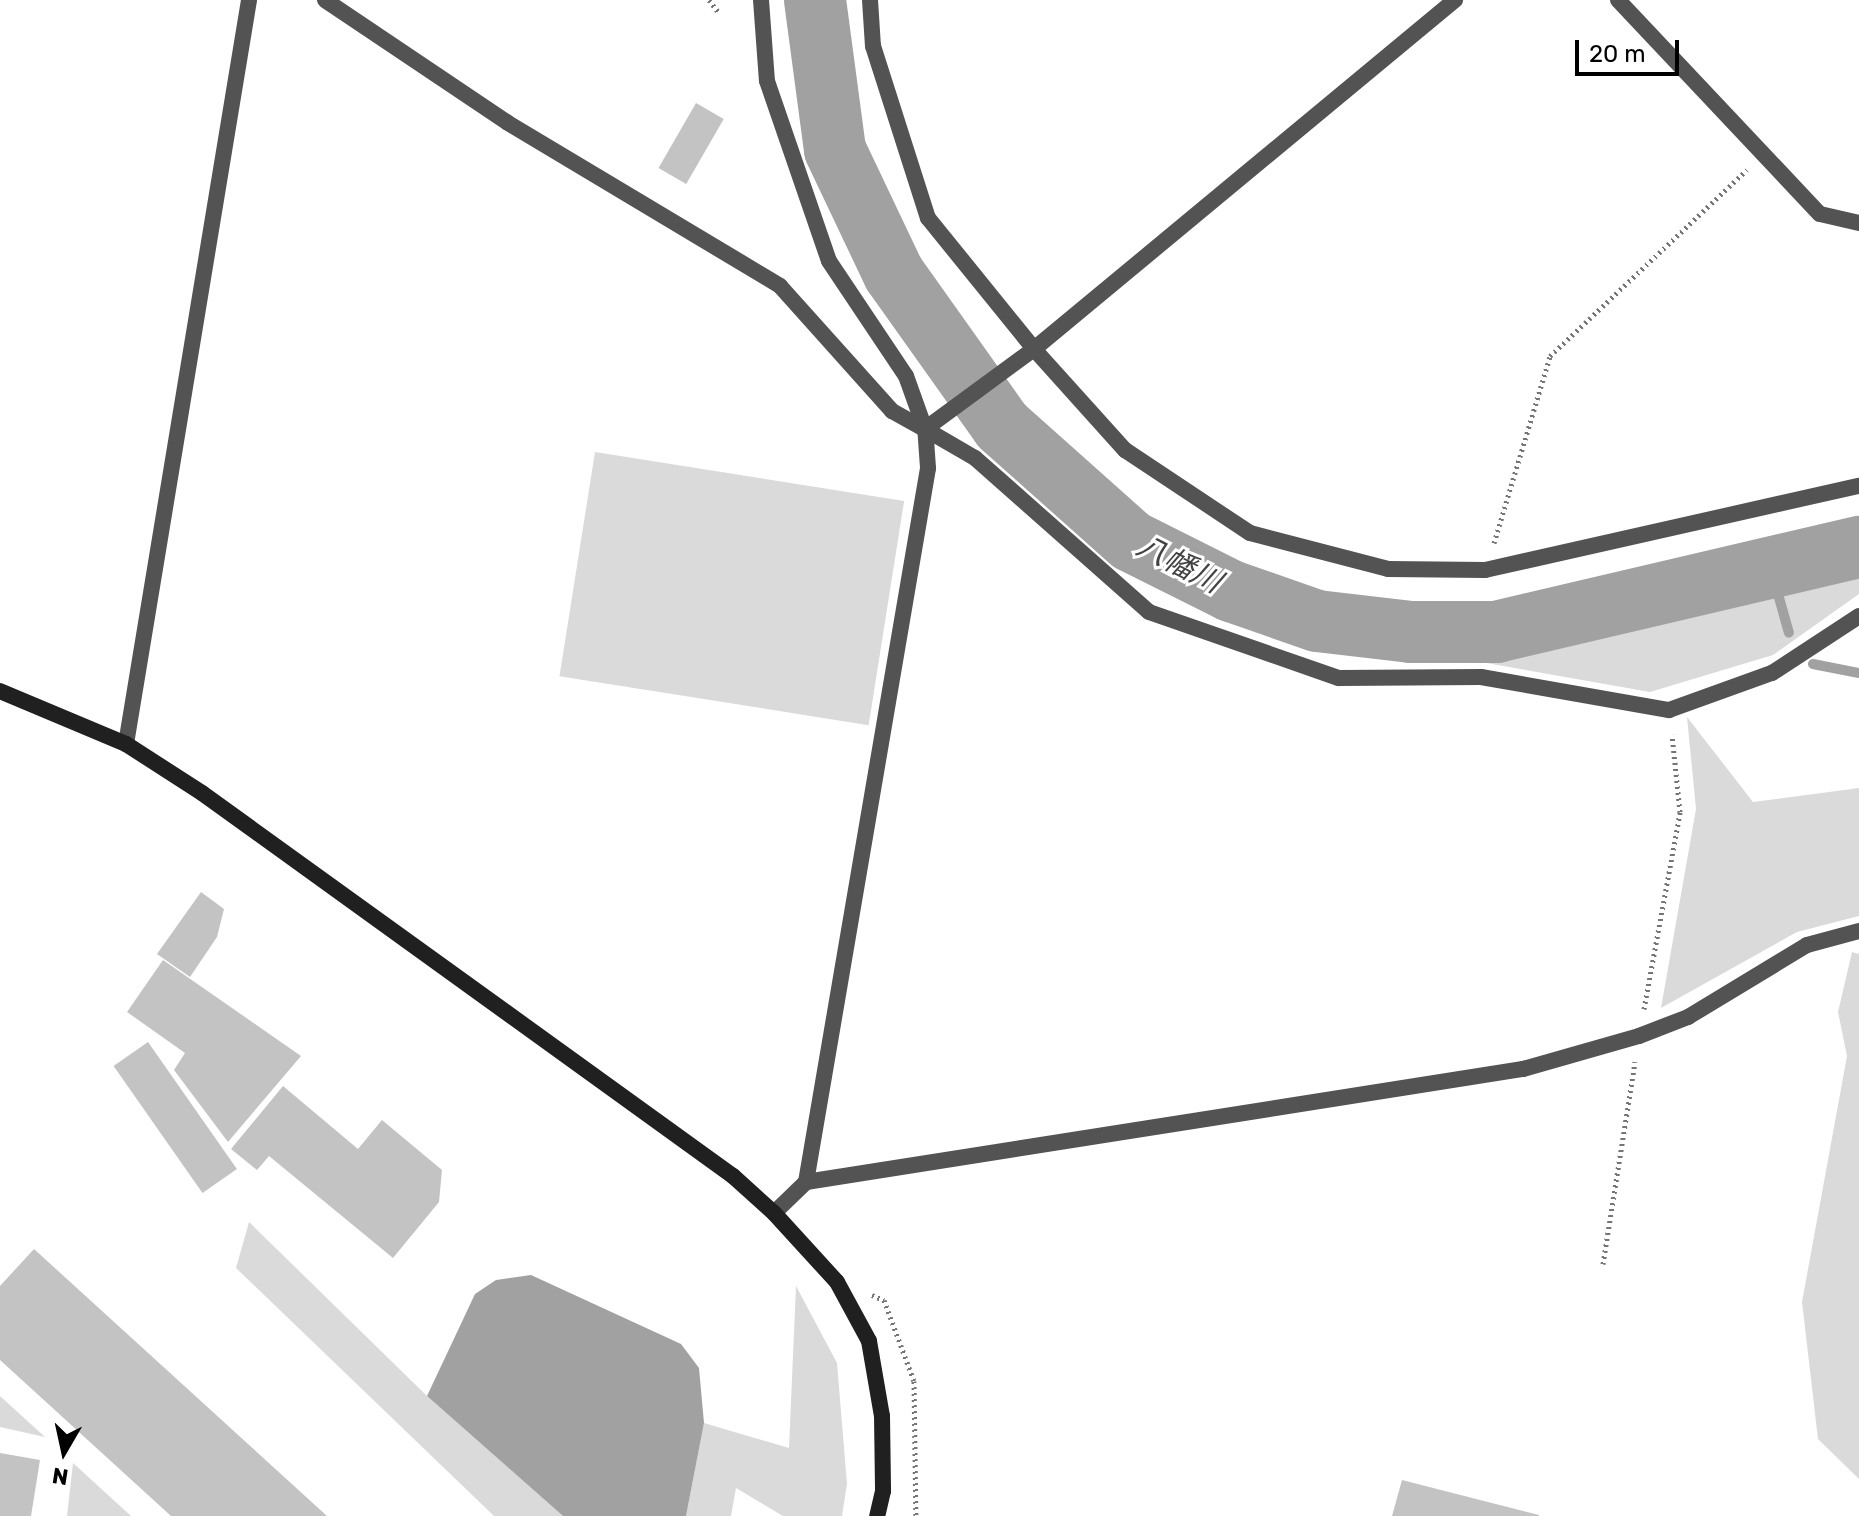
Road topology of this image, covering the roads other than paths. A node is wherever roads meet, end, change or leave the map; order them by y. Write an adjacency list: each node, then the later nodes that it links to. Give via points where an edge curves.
1 (249, 0): 13 (street)
2 (325, 0): 9 (street, via 508,123 780,286 892,411)
3 (761, 0): 9 (street, via 767,81 829,261 906,376)
4 (870, 0): 8 (street, via 873,46 928,218)
5 (1455, 0): 8 (street)
6 (1618, 0): 7 (street, via 1820,214)
7 (1859, 223)
8 (1034, 349): 9 (street); 10 (street, via 1125,450 1250,533 1388,569 1485,570)
9 (925, 429): 11 (street, via 975,458 1149,612 1339,678 1481,677 1669,710 1772,673); 15 (street, via 928,468)
10 (1859, 486)
11 (1859, 616)
12 (0, 691): 13 (street)
13 (126, 744): 16 (street, via 632,1103)
14 (1859, 931): 15 (street, via 1807,945 1688,1017 1523,1069)
15 (806, 1182): 16 (street)
16 (774, 1213): 17 (street, via 837,1282 869,1341 882,1416 883,1491)
17 (877, 1516)

